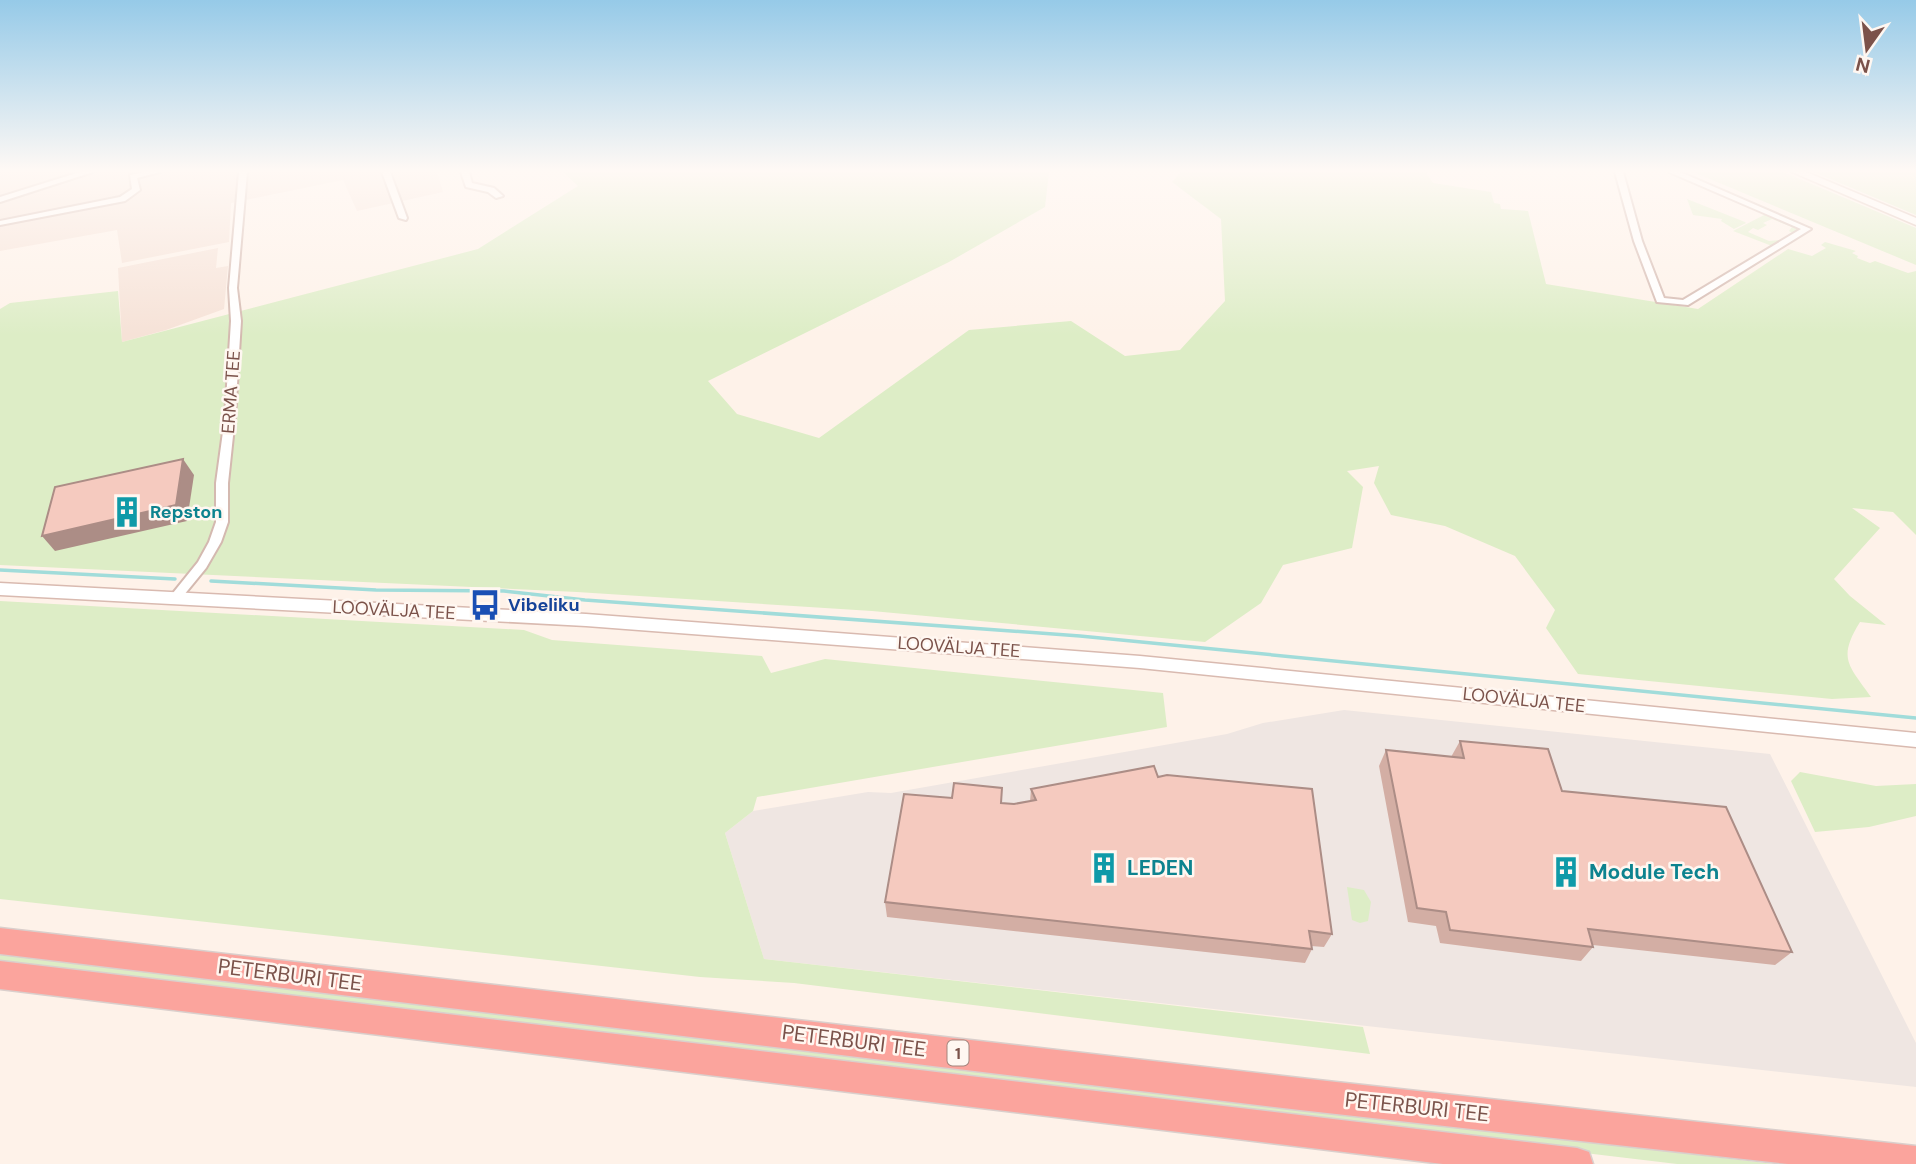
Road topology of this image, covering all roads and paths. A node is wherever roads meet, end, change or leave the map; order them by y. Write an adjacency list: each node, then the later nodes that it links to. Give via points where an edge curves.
1 (238, 226): 5 (street, ERMA TEE, via 222,522 202,565)
2 (1634, 226): 3 (street, via 1660,300 1685,303 1807,229)
3 (1801, 226)
4 (0, 589): 5 (street, LOOVÄLJA TEE)
5 (175, 598): 6 (street, LOOVÄLJA TEE, via 721,629 1126,660)
6 (1916, 740)
7 (0, 941): 9 (highway, PETERBURI TEE / 1)
8 (0, 975): 10 (highway, PETERBURI TEE / 1)
9 (1916, 1162)
10 (1577, 1164)

